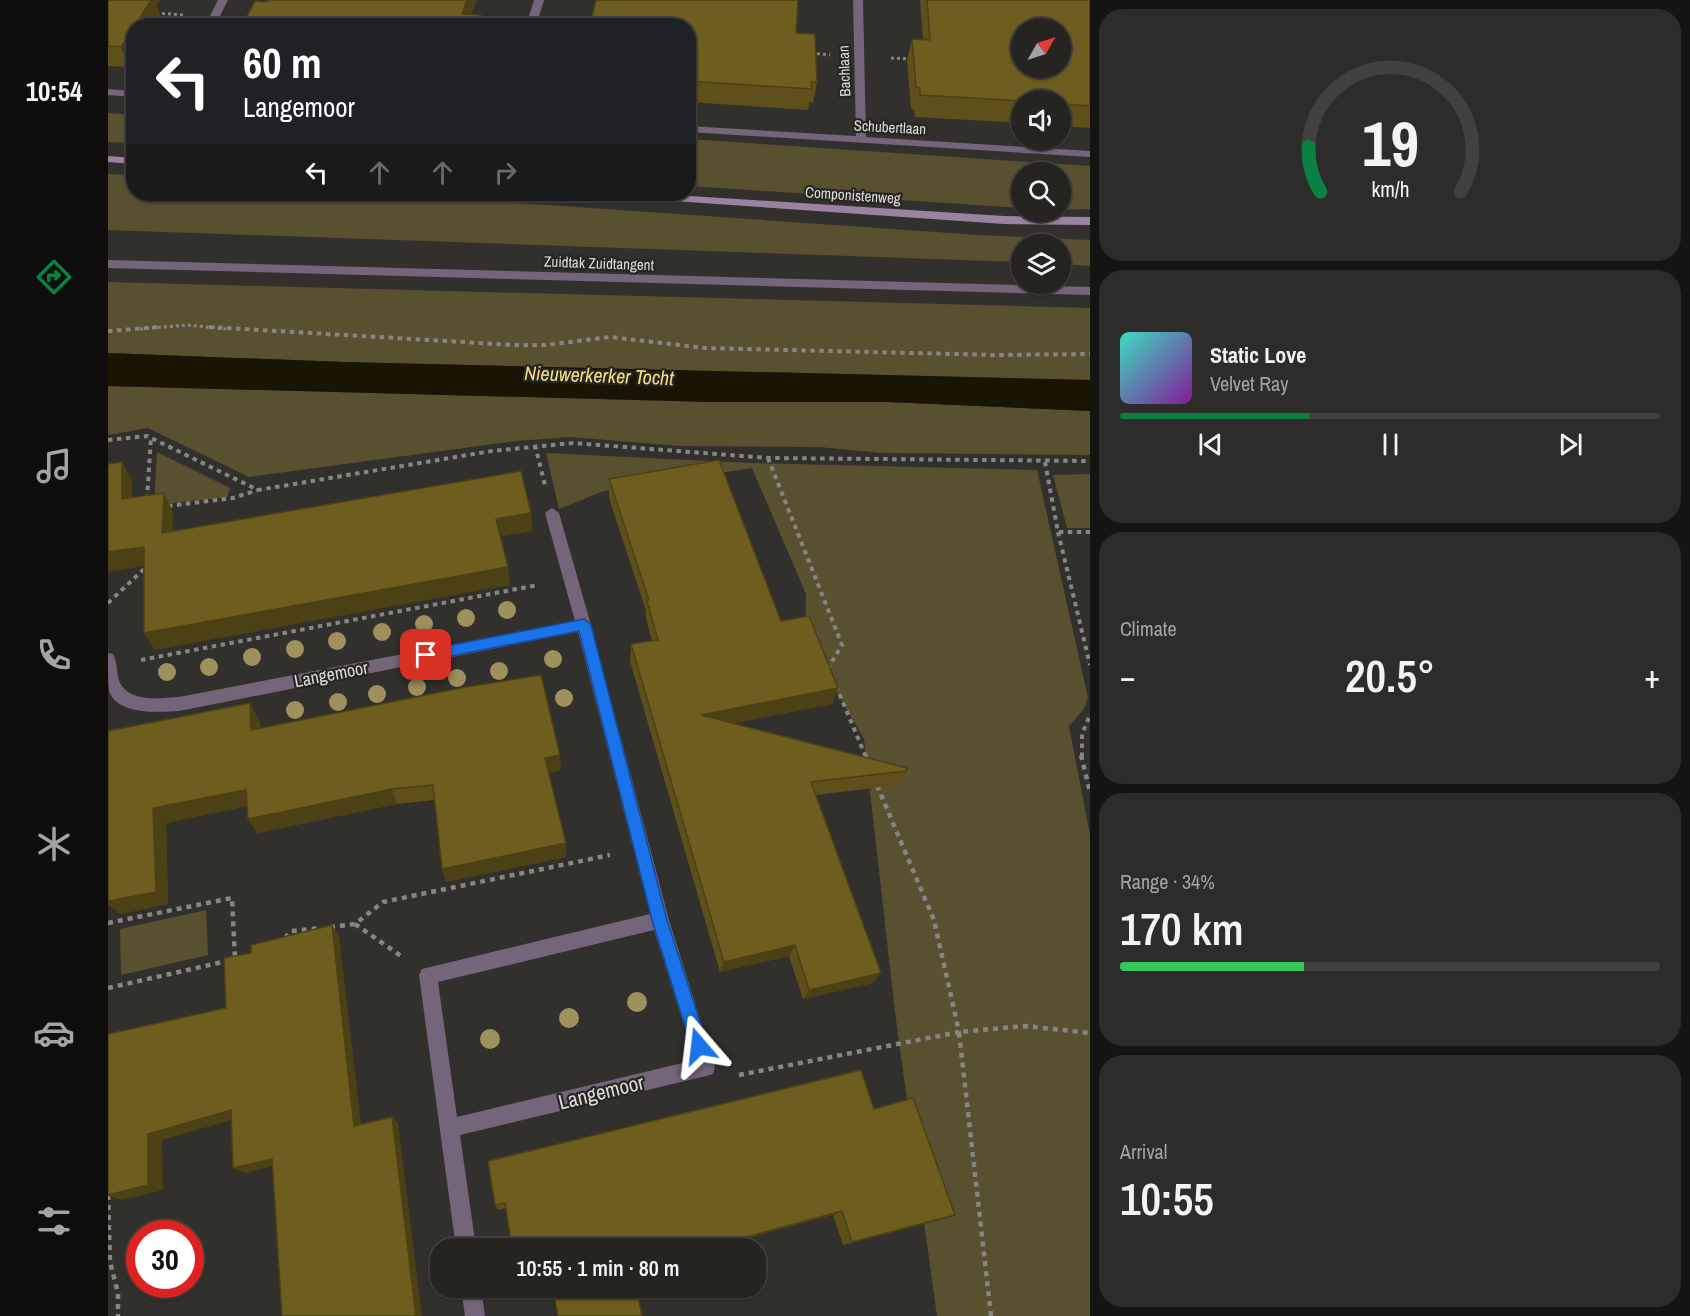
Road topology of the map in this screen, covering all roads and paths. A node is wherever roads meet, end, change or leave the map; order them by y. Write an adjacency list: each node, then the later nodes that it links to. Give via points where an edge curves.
1 (223, 0): 6 (street)
2 (539, 0): 7 (street)
3 (858, 0): 15 (street, Bachlaan)
4 (153, 13): 5 (path)
5 (192, 15)
6 (214, 18)
7 (533, 18)
8 (808, 53): 9 (path)
9 (831, 55)
10 (883, 58): 11 (path)
11 (910, 59)
12 (108, 92): 13 (street)
13 (126, 93)
14 (696, 130): 15 (street, Schubertlaan)
15 (861, 141): 16 (street, Schubertlaan)
16 (1090, 154)
17 (108, 159): 18 (main road)
18 (126, 160)
19 (696, 199): 20 (main road, Componistenweg, via 1004,220)
20 (1090, 221)
21 (108, 264): 22 (street, Zuidtak Zuidtangent)
22 (1090, 291)
23 (108, 331): 24 (path, via 188,325 252,332 514,345 610,337 717,349 1015,356)
24 (1090, 354)
25 (151, 437): 26 (path, via 135,435); 31 (path); 33 (path)
26 (108, 440)
27 (535, 445): 28 (path, via 573,443); 31 (path); 34 (path)
28 (768, 458): 30 (path); 45 (path, via 842,645 828,668)
29 (1090, 461): 30 (path)
30 (1045, 462): 35 (path)
31 (258, 490): 32 (path, via 232,498)
32 (157, 507)
33 (146, 509)
34 (552, 513): 38 (street)
35 (1059, 532): 36 (path); 42 (path)
36 (1090, 532)
37 (144, 560): 39 (path, via 143,570)
38 (571, 579): 40 (street); 43 (path)
39 (108, 603)
40 (584, 625): 43 (street, Langemoor, via 179,704 139,706 124,700); 48 (street)
41 (108, 658): 43 (street, Langemoor)
42 (1090, 664)
43 (108, 666)
44 (1090, 716): 47 (path, via 1079,740)
45 (868, 764)
46 (873, 775): 57 (path, via 934,920)
47 (1090, 792)
48 (641, 849): 49 (street); 51 (path, via 383,902)
49 (660, 920): 55 (street); 59 (street)
50 (108, 923): 54 (path, via 232,898)
51 (355, 924): 52 (path, via 291,931); 55 (path)
52 (278, 944)
53 (244, 957): 54 (path)
54 (235, 959): 56 (path)
55 (428, 975): 60 (street)
56 (108, 988)
57 (959, 1032): 58 (path, via 1013,1024 1060,1026); 59 (path, via 724,1078); 66 (path)
58 (1090, 1033)
59 (706, 1067): 60 (street, Langemoor)
60 (451, 1128): 62 (street)
61 (108, 1195): 64 (path, via 110,1262 118,1293)
62 (465, 1238)
63 (473, 1298): 65 (street)
64 (118, 1316)
65 (475, 1316)
66 (991, 1316)

